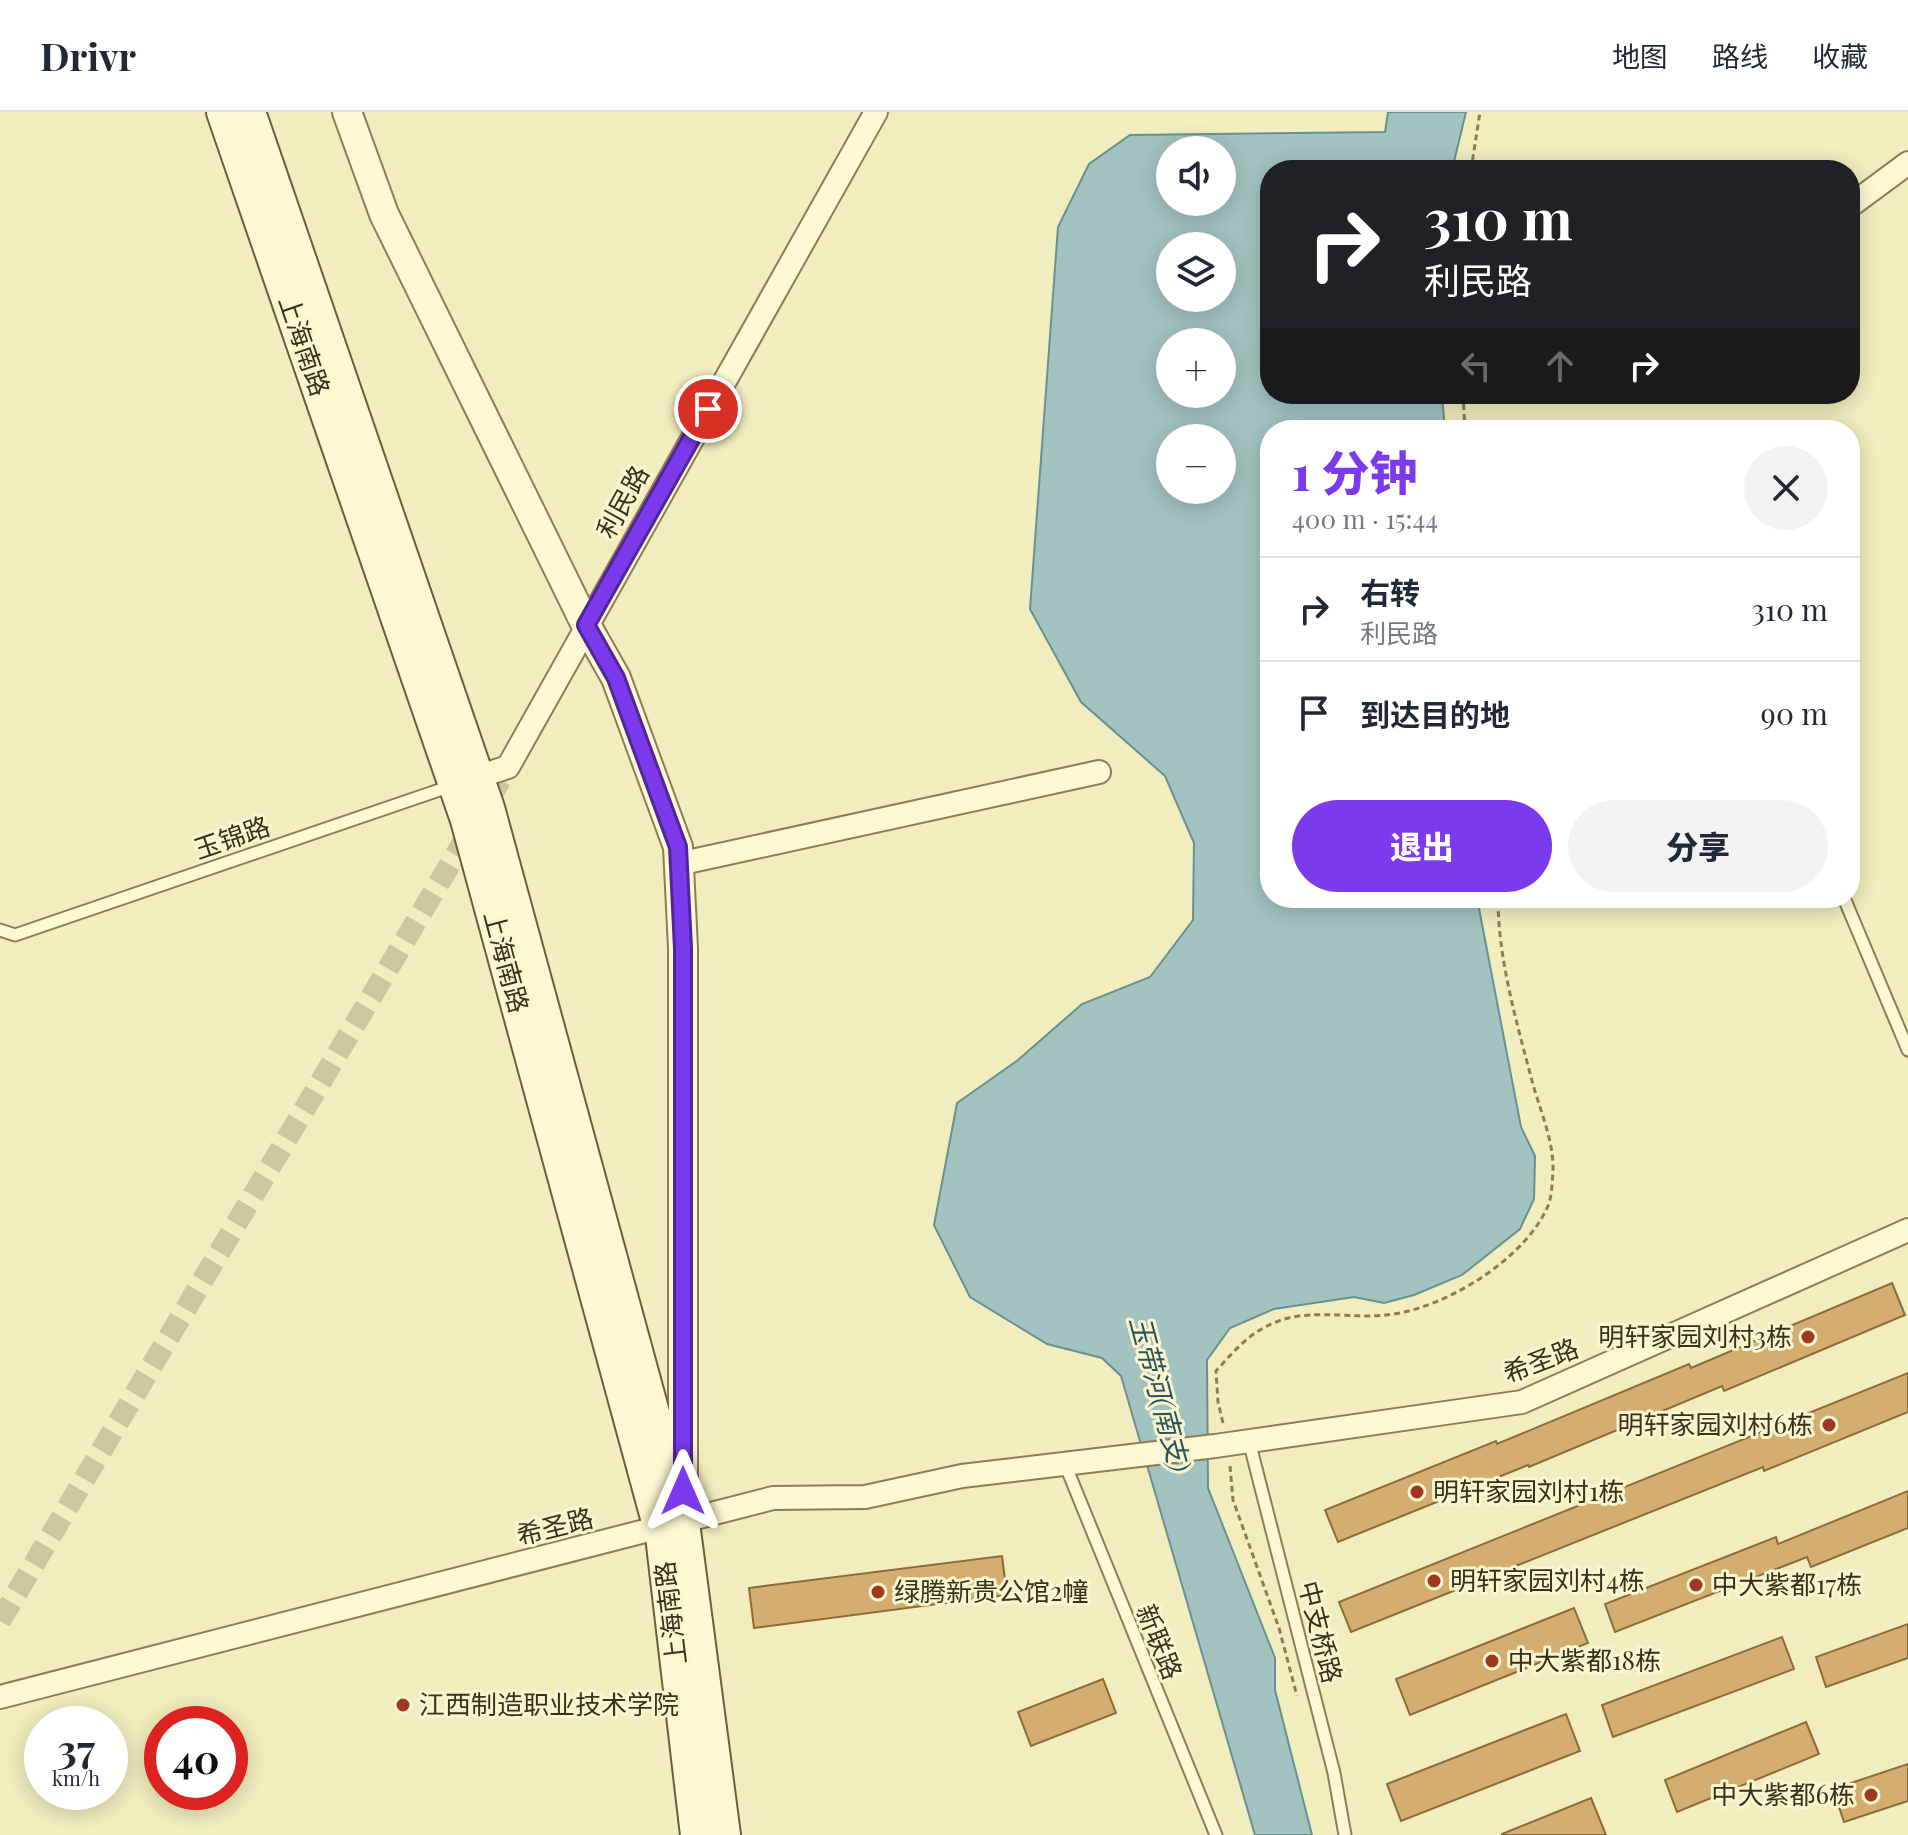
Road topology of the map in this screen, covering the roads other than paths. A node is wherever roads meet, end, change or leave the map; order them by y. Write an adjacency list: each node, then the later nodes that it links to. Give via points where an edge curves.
1 (223, 112): 9 (main road, 上海南路)
2 (249, 112): 9 (main road, 上海南路)
3 (347, 112): 7 (street, 上海南路, via 384,214)
4 (876, 112): 7 (street, 利民路)
5 (1908, 163): 6 (street)
6 (1860, 199)
7 (586, 625): 9 (street, 利民路, via 508,767); 10 (street, 上海南路, via 616,678 678,847)
8 (1099, 772): 10 (street)
9 (466, 781): 12 (lane, 玉锦路, via 15,935); 17 (main road, 上海南路, via 488,808)
10 (678, 864): 17 (street, 上海南路, via 683,948)
11 (1848, 908): 13 (lane)
12 (0, 930)
13 (1908, 1050)
14 (1908, 1230): 15 (street, 希圣路, via 1522,1402)
15 (1230, 1444): 16 (street, 希圣路); 22 (lane, 中支桥路, via 1334,1773)
16 (1065, 1464): 17 (street, 希圣路, via 962,1476 865,1497 773,1498); 21 (lane, 新联路)
17 (671, 1526): 18 (street, 希圣路); 19 (main road, 上海南路); 20 (main road, 上海南路)
18 (0, 1697)
19 (697, 1835)
20 (724, 1835)
21 (1216, 1835)
22 (1345, 1835)

